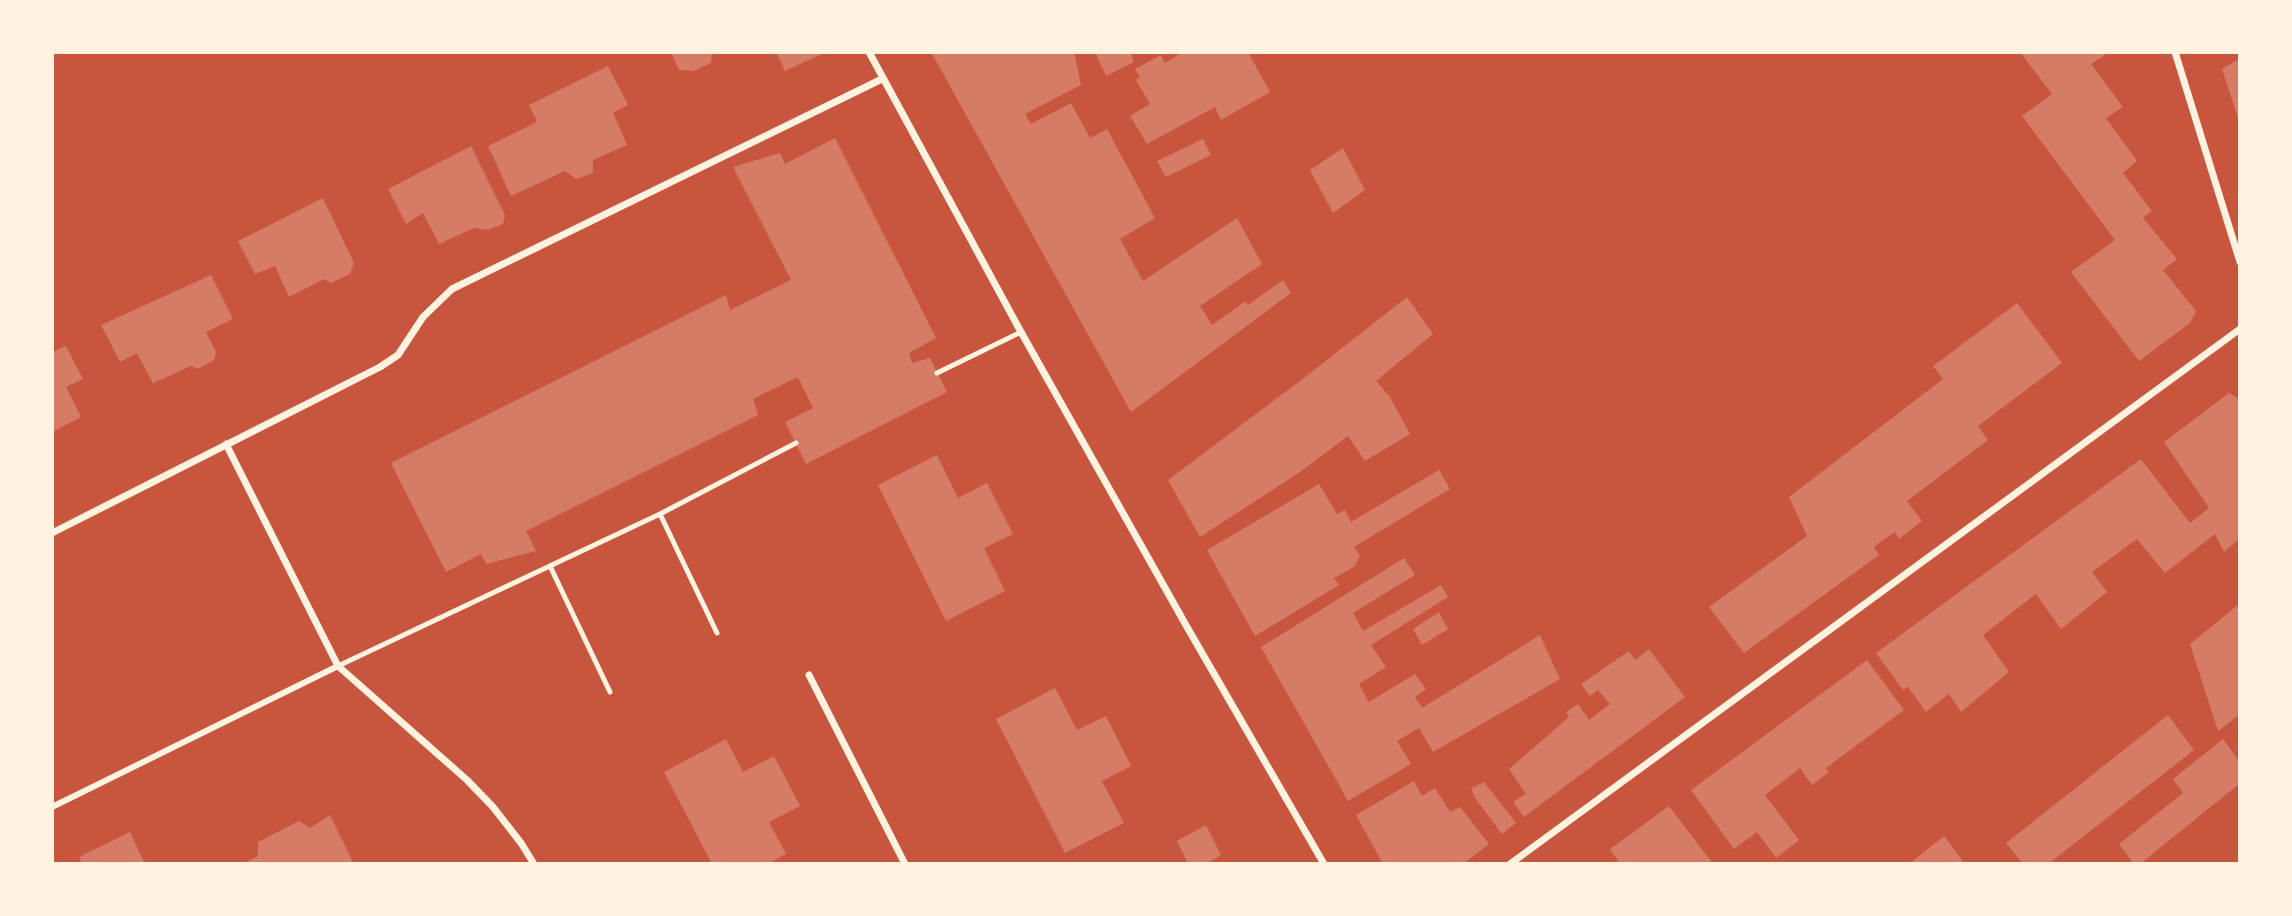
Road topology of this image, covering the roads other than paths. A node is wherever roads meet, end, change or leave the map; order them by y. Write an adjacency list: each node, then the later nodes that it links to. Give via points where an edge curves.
1 (869, 52): 3 (street)
2 (2175, 52): 4 (street)
3 (882, 79): 6 (street); 9 (street, via 452,289 423,317 398,355)
4 (2239, 262)
5 (2239, 329): 21 (street)
6 (1021, 332): 7 (lane); 20 (street)
7 (937, 373)
8 (796, 443): 10 (lane)
9 (226, 444): 11 (street); 14 (street)
10 (660, 514): 12 (lane); 13 (lane)
11 (52, 533)
12 (550, 566): 14 (lane); 16 (lane)
13 (717, 633)
14 (338, 666): 17 (street); 18 (street, via 467,780)
15 (809, 675): 19 (street)
16 (610, 692)
17 (52, 807)
18 (534, 863)
19 (905, 863)
20 (1324, 863)
21 (1510, 863)

